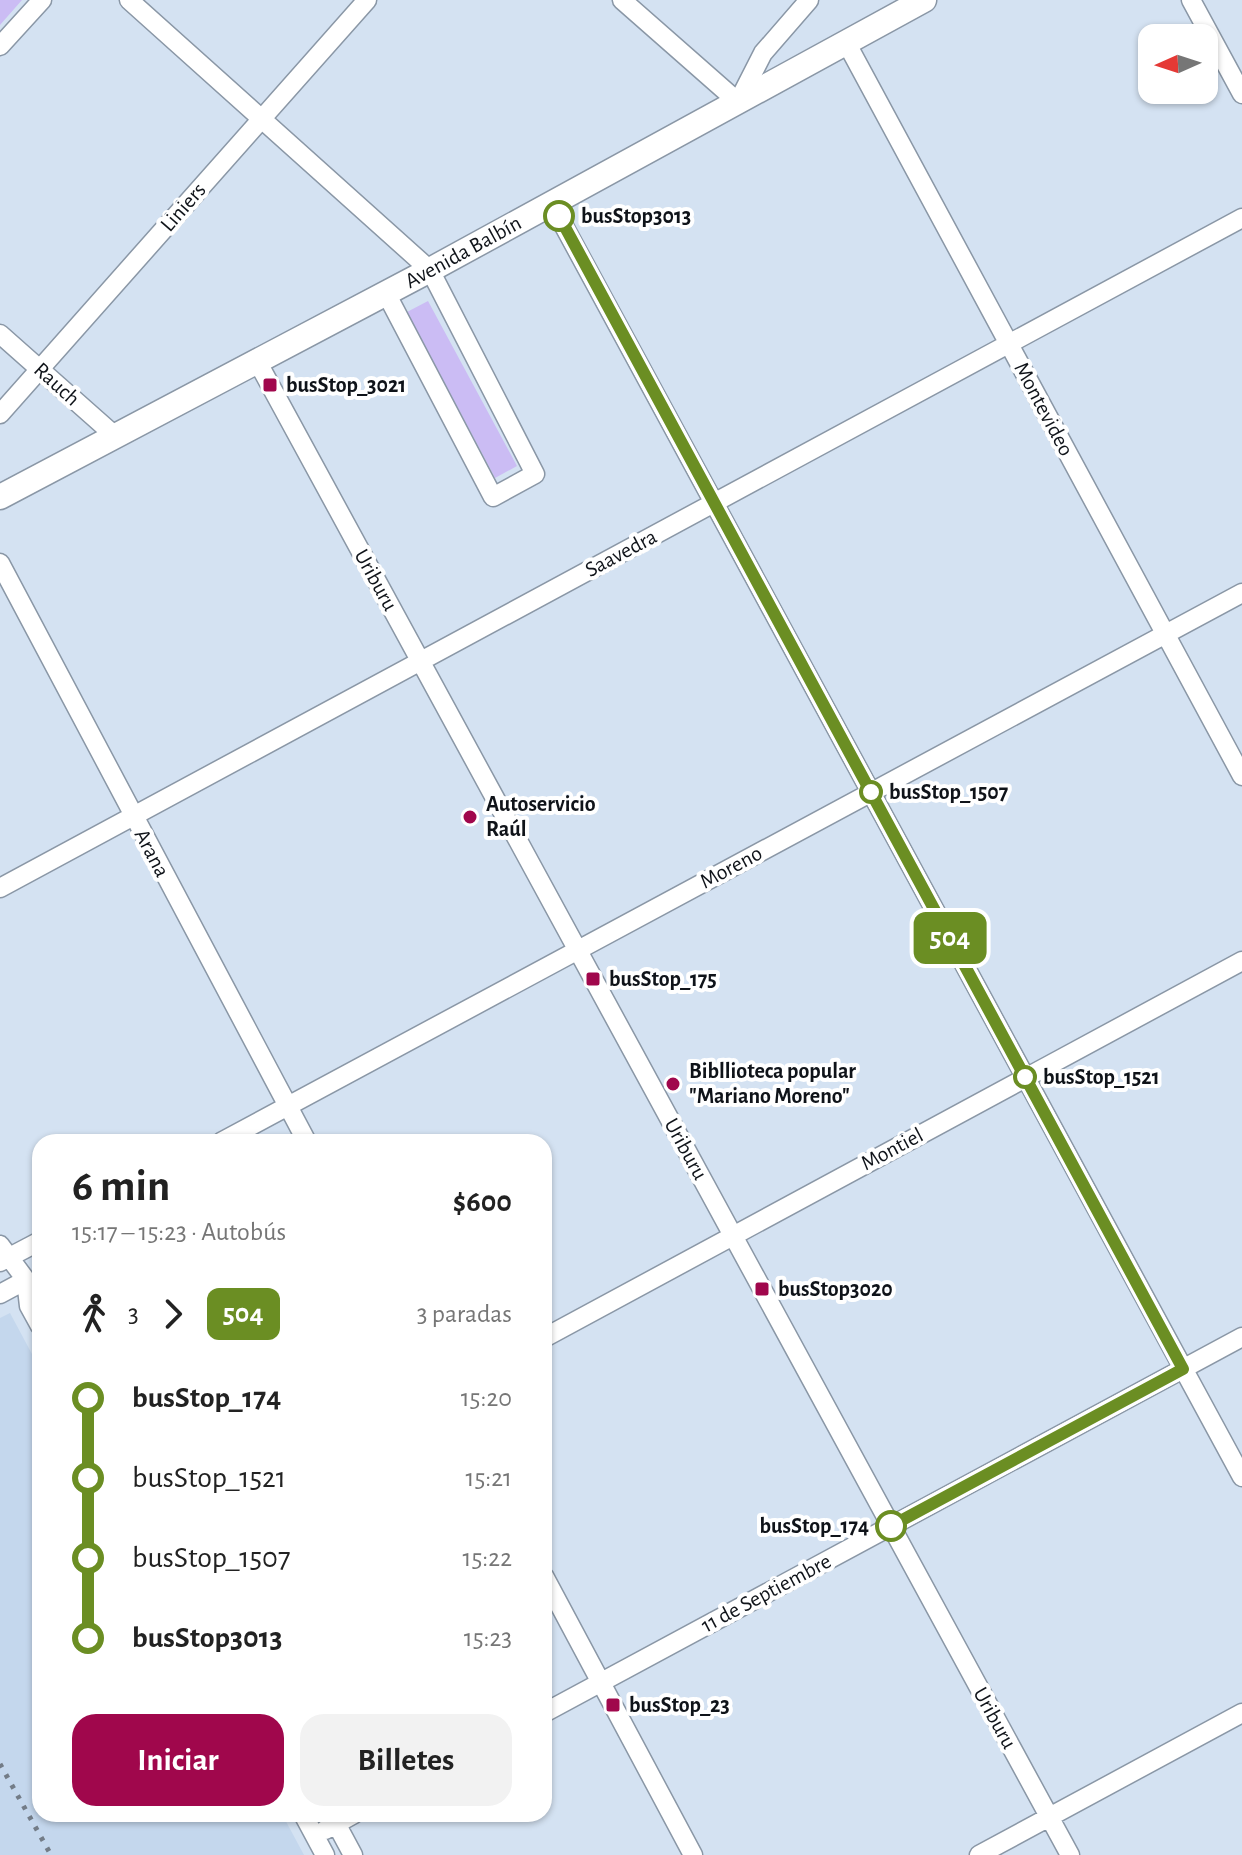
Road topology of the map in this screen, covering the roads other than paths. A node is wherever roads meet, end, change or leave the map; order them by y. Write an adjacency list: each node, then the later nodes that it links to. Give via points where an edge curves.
1 (42, 0): 9 (street)
2 (129, 0): 12 (street)
3 (367, 0): 12 (street, Liniers)
4 (622, 0): 11 (street)
5 (809, 0): 11 (street, via 763,53)
6 (924, 0): 8 (main road, Avenida Balbín)
7 (1191, 0): 10 (street)
8 (846, 42): 11 (main road, Avenida Balbín); 18 (street, Montevideo)
9 (0, 46)
10 (1242, 94)
11 (738, 102): 13 (main road, Avenida Balbín)
12 (262, 118): 15 (street); 20 (street, Liniers)
13 (552, 204): 15 (main road, Avenida Balbín); 24 (street)
14 (1242, 218): 18 (street, Saavedra)
15 (430, 270): 16 (main road, Avenida Balbín); 16 (street, via 535,474 493,497)
16 (386, 293): 19 (main road, Avenida Balbín)
17 (0, 334): 20 (street, Rauch)
18 (1009, 344): 24 (street, Saavedra); 27 (street, Montevideo)
19 (256, 359): 22 (main road, Avenida Balbín); 28 (street, Uriburu)
20 (40, 369): 21 (street, Liniers); 22 (street, Rauch)
21 (0, 414)
22 (114, 435): 23 (main road, Avenida Balbín)
23 (0, 497)
24 (714, 502): 28 (street, Saavedra); 30 (street)
25 (0, 563): 31 (street, Arana)
26 (1242, 593): 27 (street, Moreno)
27 (1165, 634): 29 (street, Montevideo); 30 (street, Moreno)
28 (420, 661): 31 (street, Saavedra); 33 (street, Uriburu)
29 (1242, 776)
30 (871, 792): 33 (street, Moreno); 35 (street)
31 (132, 816): 32 (street, Saavedra); 36 (street, Arana)
32 (0, 888)
33 (577, 949): 36 (street, Moreno); 39 (street, Uriburu)
34 (1242, 961): 35 (street, Montiel)
35 (1025, 1077): 39 (street, Montiel); 49 (street)
36 (287, 1106): 37 (street, Moreno); 38 (street, Arana)
37 (236, 1134)
38 (303, 1134)
39 (732, 1235): 47 (street, Montiel); 51 (street, Uriburu)
40 (32, 1244): 41 (street)
41 (3, 1255): 42 (street)
42 (32, 1284)
43 (32, 1285): 45 (street)
44 (32, 1290): 46 (street)
45 (0, 1294)
46 (32, 1311)
47 (552, 1334)
48 (1242, 1337): 49 (street, 11 de Septiembre)
49 (1183, 1369): 50 (street); 51 (street, 11 de Septiembre)
50 (1242, 1477)
51 (891, 1526): 53 (street, 11 de Septiembre); 56 (street, Uriburu)
52 (552, 1591): 53 (street)
53 (601, 1682): 54 (street, 11 de Septiembre); 63 (street)
54 (552, 1709)
55 (1242, 1713): 56 (street)
56 (1049, 1817): 64 (street); 65 (street, Uriburu)
57 (307, 1822): 60 (street)
58 (329, 1822): 60 (street)
59 (335, 1822): 62 (street)
60 (314, 1835): 61 (street)
61 (325, 1855)
62 (353, 1855)
63 (693, 1855)
64 (979, 1855)
65 (1070, 1855)

